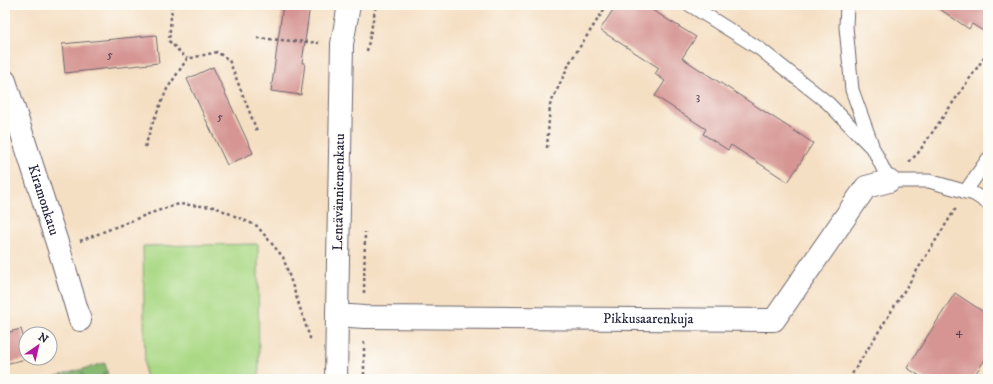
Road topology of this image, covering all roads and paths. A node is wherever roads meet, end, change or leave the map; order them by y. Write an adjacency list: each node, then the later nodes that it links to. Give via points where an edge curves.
1 (172, 5): 10 (path, via 169,41)
2 (349, 5): 8 (street, Lentävänniemenkatu)
3 (376, 5): 11 (path)
4 (606, 5): 15 (path, via 570,62 550,105)
5 (690, 5): 16 (lane, via 760,49 828,103)
6 (847, 5): 16 (lane, via 846,27 852,90)
7 (257, 38): 8 (path)
8 (342, 44): 23 (street, Lentävänniemenkatu)
9 (988, 52): 18 (path, via 918,153)
10 (187, 59): 13 (path, via 217,52 229,60); 14 (path, via 167,89)
11 (366, 59)
12 (5, 81): 22 (street, Kiramonkatu)
13 (257, 131)
14 (144, 147)
15 (547, 148)
16 (874, 150): 18 (lane)
17 (988, 159): 19 (lane)
18 (889, 181): 19 (lane, via 929,181); 24 (street, Pikkusaarenkuja, via 866,187 774,320)
19 (966, 192): 20 (lane, via 974,194); 30 (path)
20 (988, 204)
21 (365, 231): 24 (path)
22 (59, 249): 25 (street, Kiramonkatu); 26 (path, via 179,204 214,207 257,226 284,257 310,338)
23 (337, 315): 24 (street, Pikkusaarenkuja); 26 (street, Lentävänniemenkatu)
24 (364, 317): 27 (path)
25 (80, 320)
26 (337, 340): 27 (path); 28 (street, Lentävänniemenkatu)
27 (364, 341): 29 (path)
28 (336, 379)
29 (364, 379)
30 (849, 379)

